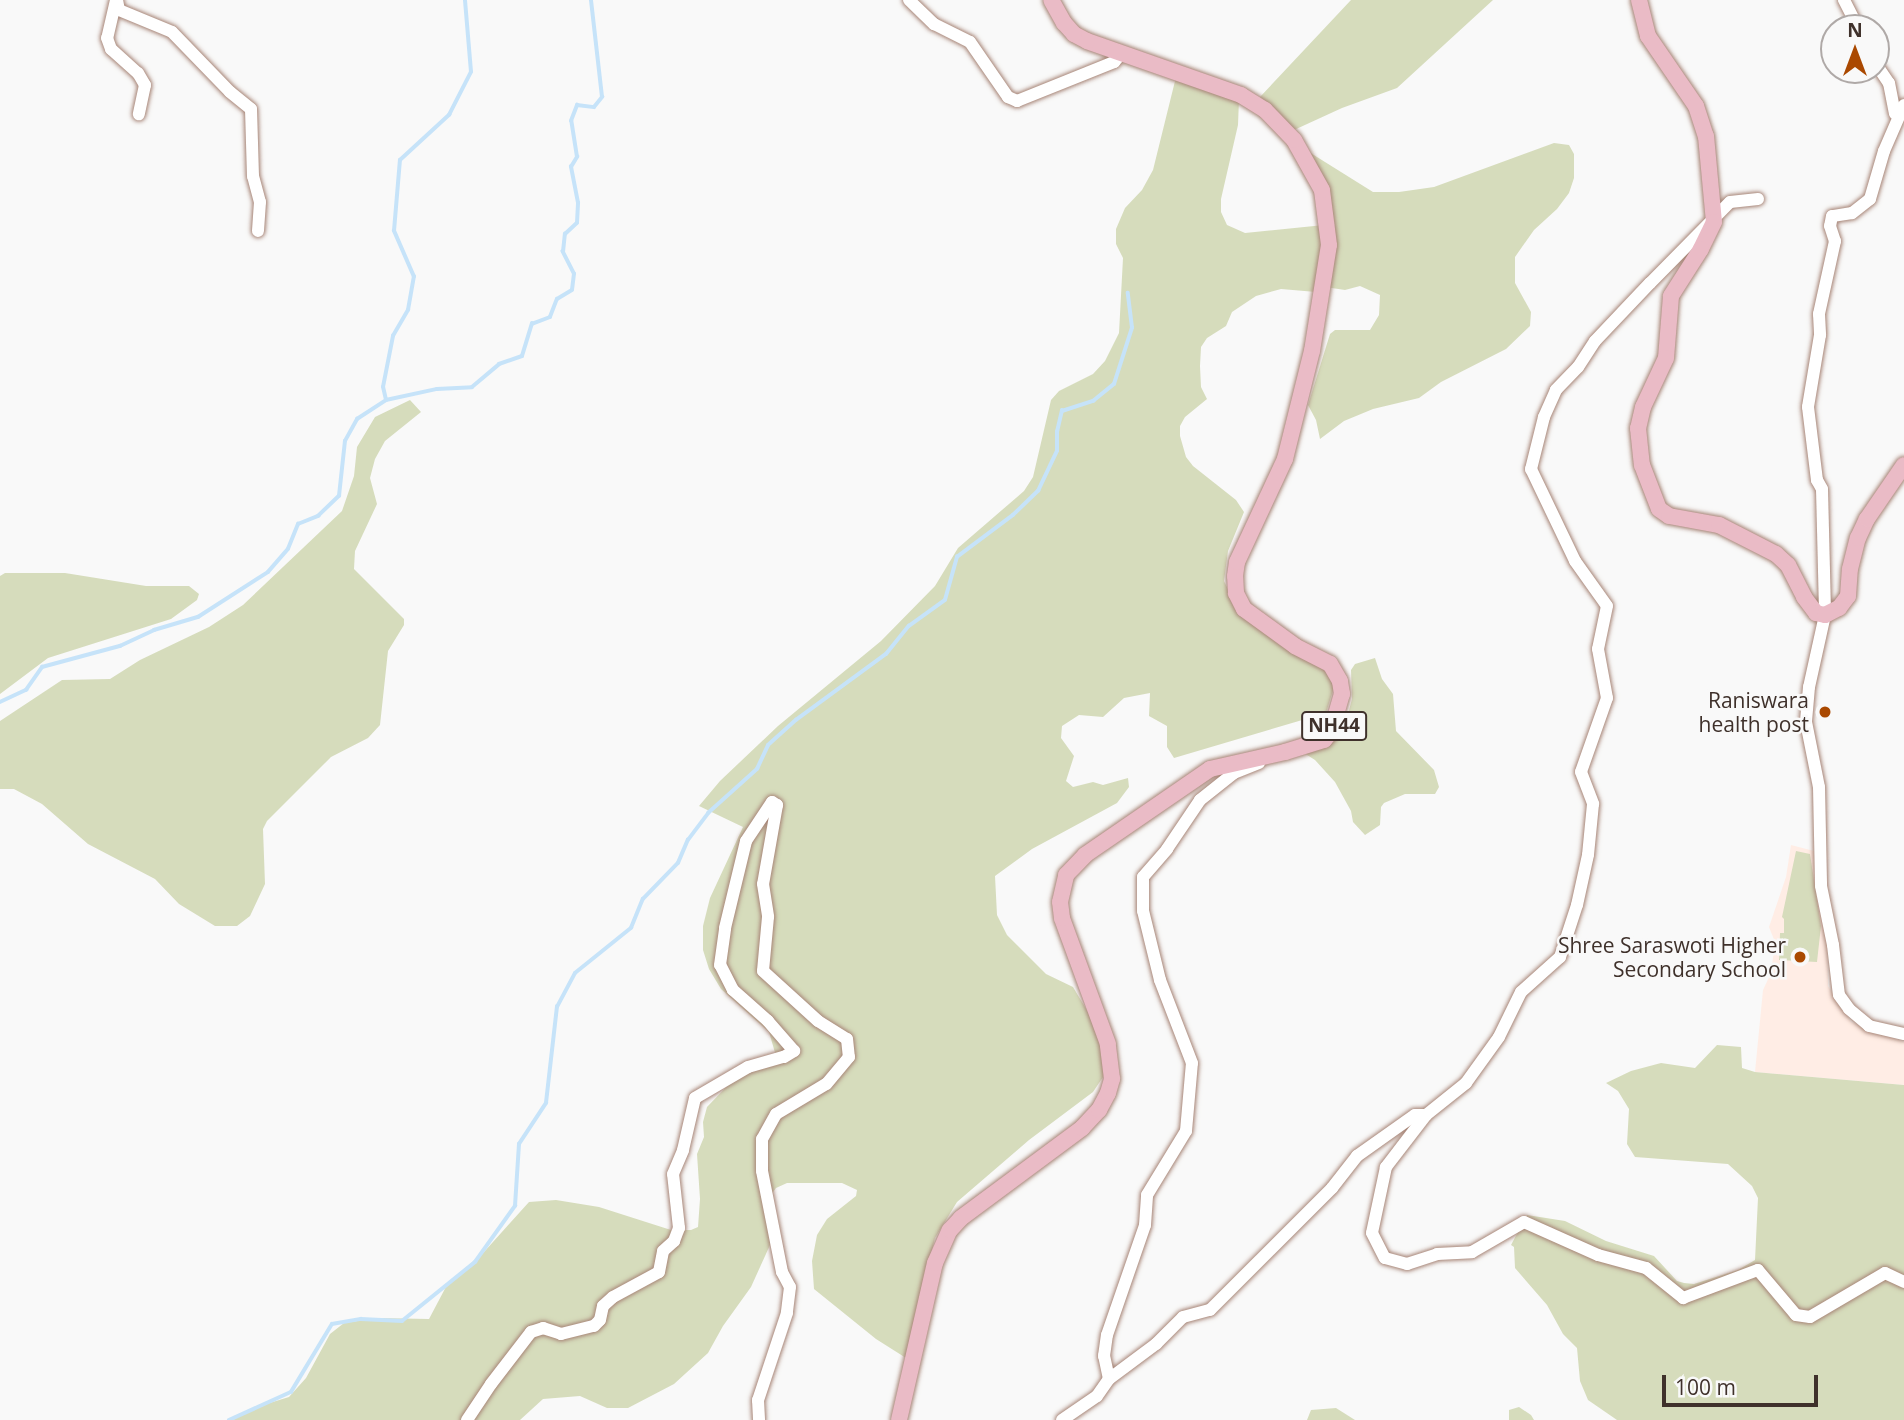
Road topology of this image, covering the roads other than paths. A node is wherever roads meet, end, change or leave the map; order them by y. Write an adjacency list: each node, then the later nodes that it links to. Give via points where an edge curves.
1 (116, 0): 8 (street, via 107,38 111,49 145,85); 11 (street, via 119,10 172,32 251,109 253,176 260,202)
2 (909, 0): 5 (street, via 934,24 970,42 1008,97 1017,101 1114,62)
3 (1051, 0): 5 (main road, NH44, via 1074,34)
4 (1639, 0): 10 (main road, via 1648,36 1696,106 1706,136)
5 (1120, 55): 14 (main road, NH44, via 1241,96 1265,110 1294,140 1322,190 1329,245 1312,351 1285,459 1237,562 1235,576 1244,609 1295,646 1330,664 1340,681 1340,708 1332,732 1324,740)
6 (1889, 84): 7 (street, via 1895,113)
7 (1902, 109): 13 (street, via 1870,198 1852,213 1832,216 1830,226 1835,241 1822,293 1808,407 1822,489)
8 (139, 114)
9 (1758, 198): 10 (street, via 1730,202)
10 (1714, 222): 13 (main road, via 1671,296 1666,358 1638,428 1642,465 1659,509 1669,516 1719,525 1776,554 1797,578 1816,613); 16 (street, via 1595,341 1556,390 1544,416 1531,469 1575,561 1607,606 1598,649 1606,698 1581,772 1593,804 1588,855 1560,957 1521,992 1499,1037 1466,1083)
11 (258, 231)
12 (1904, 466): 13 (main road, via 1858,538 1848,596 1839,608)
13 (1825, 615): 15 (street, via 1806,722 1819,787 1821,886 1839,995 1861,1020 1879,1030)
14 (1285, 752): 18 (street, via 1234,774 1200,800 1143,877 1143,911 1160,980 1192,1063 1186,1130 1147,1195 1145,1225 1107,1335 1104,1356); 21 (main road, NH44, via 1210,769 1085,855 1066,875 1062,918 1108,1044 1112,1079 1108,1093 1082,1128 950,1230 935,1263)
15 (1904, 1034)
16 (1426, 1115): 17 (street, via 1386,1167 1373,1233 1385,1258 1394,1263 1472,1252 1524,1222 1598,1255 1646,1268 1683,1298 1758,1270 1796,1315 1810,1317 1885,1273); 18 (street, via 1415,1115 1357,1156 1332,1188 1210,1310 1183,1317)
17 (1904, 1282)
18 (1109, 1379): 22 (street, via 1097,1396)
19 (467, 1420): 20 (street, via 531,1332 543,1328 561,1334 594,1326 613,1297 659,1272 663,1251 679,1228 673,1174 695,1098 738,1072 794,1051 733,990 720,965 746,841 772,802 777,805 763,884 768,917 763,971 818,1021 848,1040 849,1057 826,1084 776,1114 762,1139 762,1171 782,1272 790,1287 787,1313 758,1400)
20 (759, 1420)
21 (899, 1420)
22 (1062, 1420)

